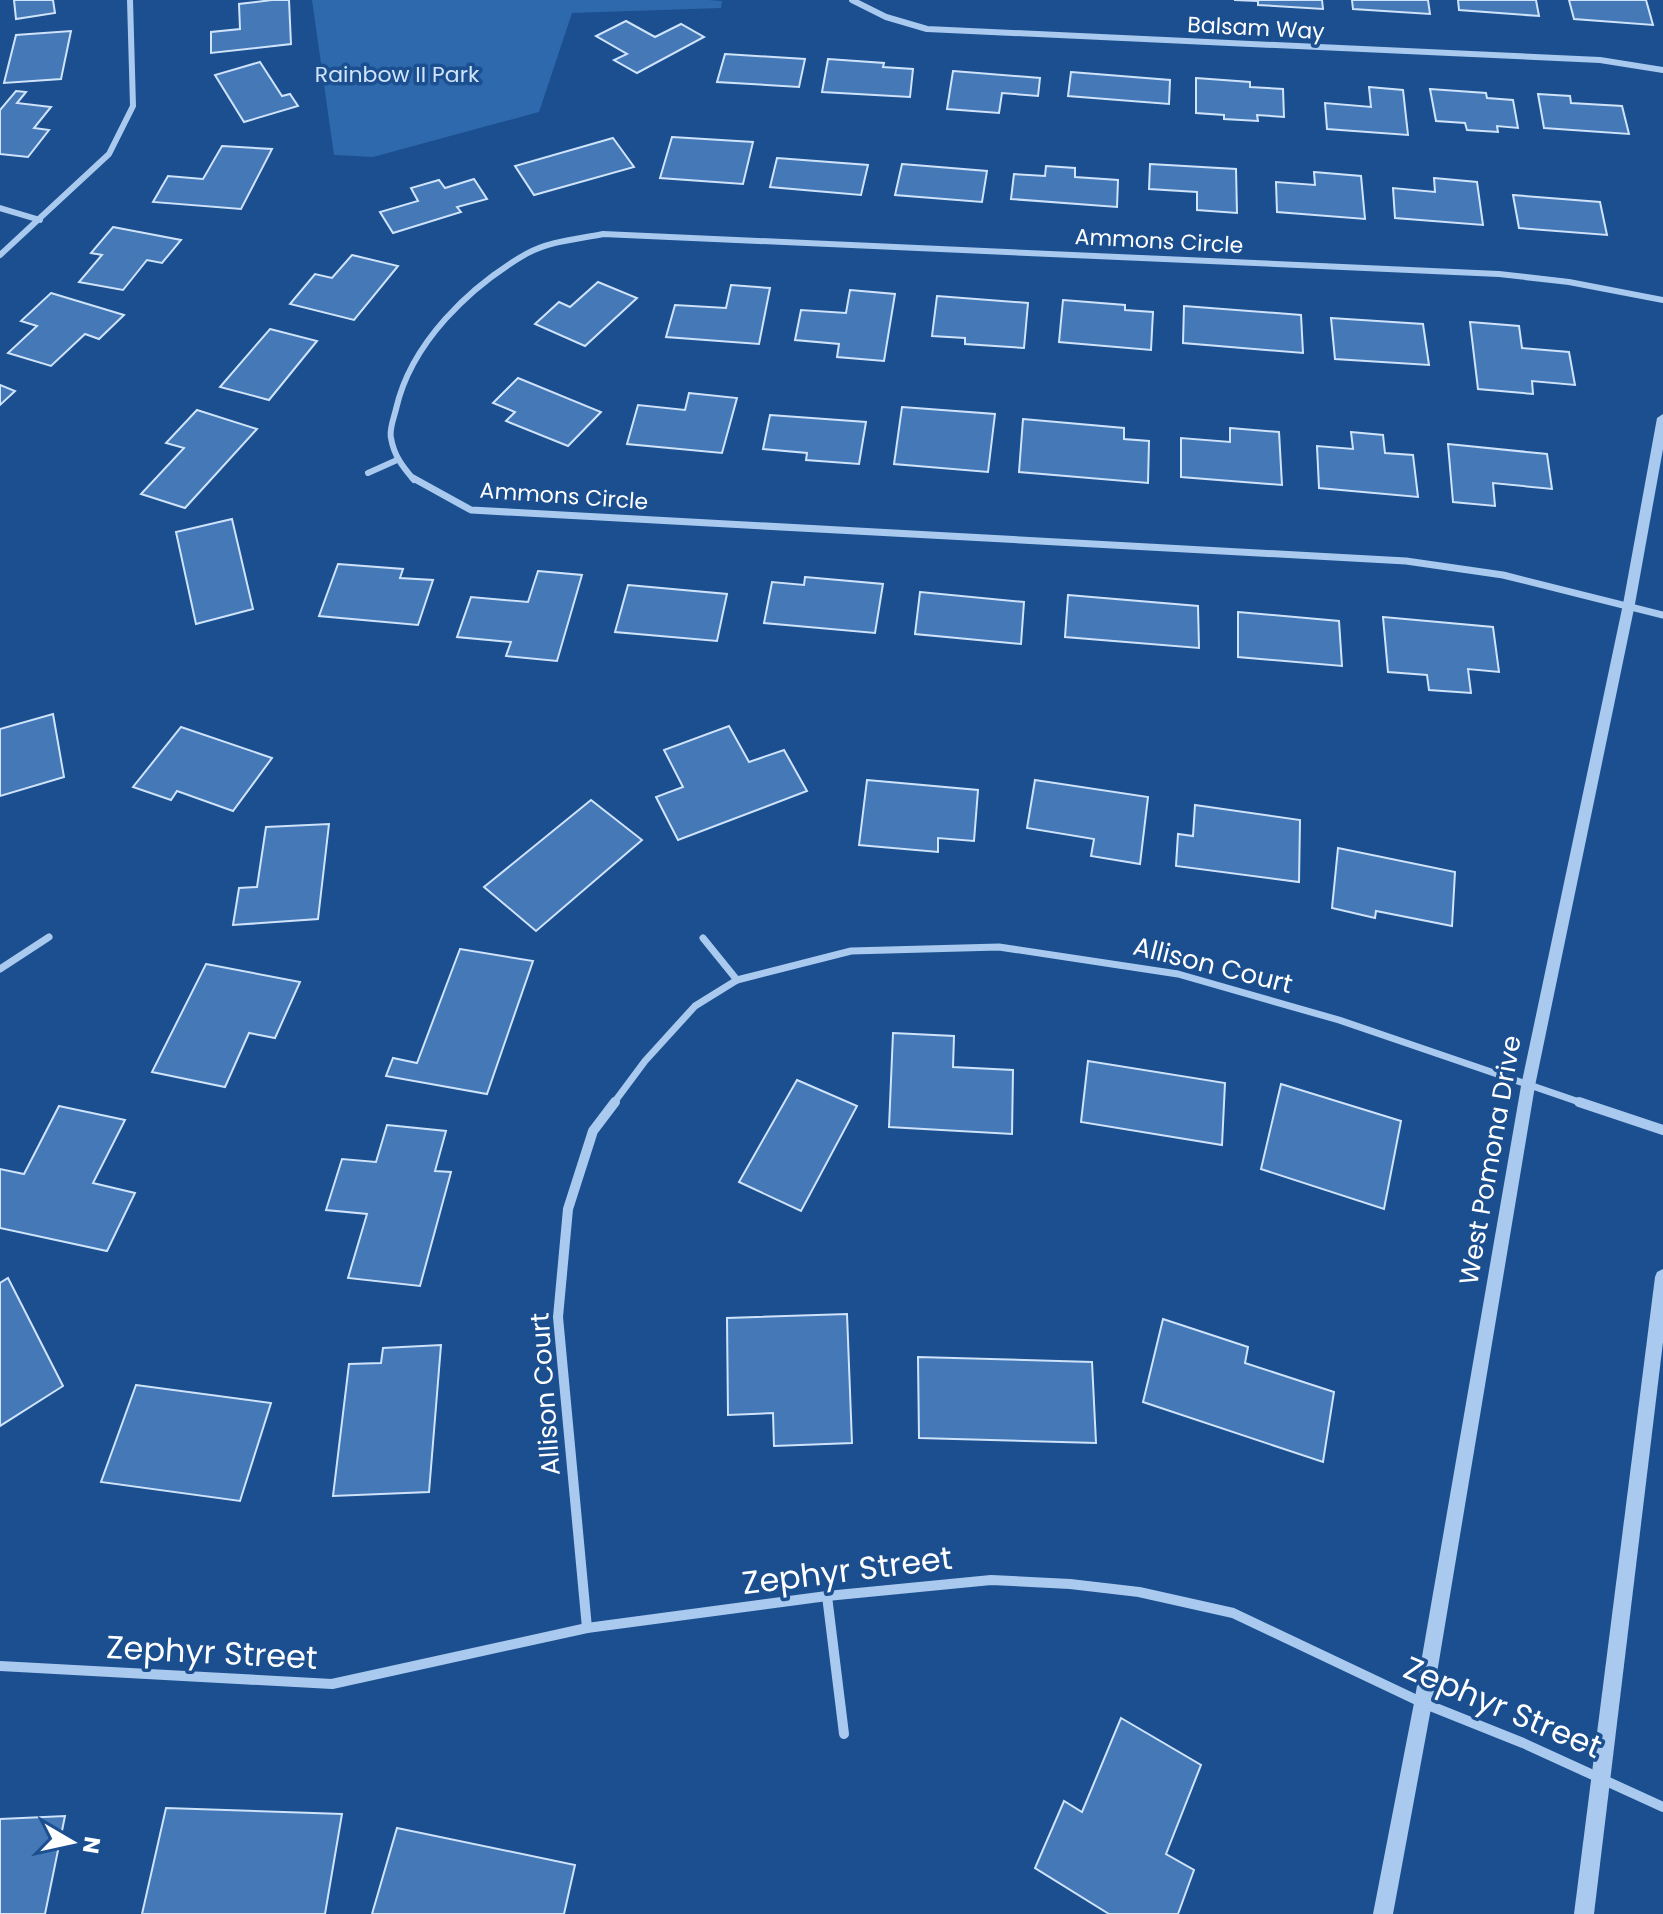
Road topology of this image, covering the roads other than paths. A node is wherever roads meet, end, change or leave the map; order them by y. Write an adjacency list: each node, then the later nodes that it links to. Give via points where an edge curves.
1 (130, 0): 5 (street, via 133,106 109,154)
2 (852, 0): 3 (street, Balsam Way, via 927,29 1600,60)
3 (1663, 70)
4 (0, 208): 5 (street)
5 (40, 220): 6 (street)
6 (0, 255)
7 (1663, 300): 9 (street, Ammons Circle, via 1499,274 603,234 527,253 473,293 427,340 402,383 390,435)
8 (1663, 418): 11 (street, West Pomona Drive)
9 (397, 460): 10 (street); 11 (street, Ammons Circle, via 416,482 471,510 1406,561 1503,575)
10 (368, 473)
11 (1629, 604): 12 (street, Ammons Circle); 17 (street, West Pomona Drive)
12 (1663, 615)
13 (49, 937): 15 (street)
14 (703, 938): 16 (street)
15 (0, 969)
16 (737, 980): 17 (street, Allison Court, via 851,951 999,947 1178,974 1339,1020); 21 (street, Allison Court, via 695,1006 593,1131 568,1209 558,1317)
17 (1528, 1086): 18 (street, Allison Court); 23 (street, West Pomona Drive)
18 (1663, 1130)
19 (1663, 1277): 25 (street)
20 (827, 1596): 21 (street, Zephyr Street); 23 (street, Zephyr Street, via 991,1580 1139,1592 1233,1613); 24 (street)
21 (587, 1628): 22 (street, Zephyr Street, via 332,1684)
22 (0, 1666)
23 (1423, 1703): 25 (street, Zephyr Street); 27 (street, West Pomona Drive)
24 (844, 1734)
25 (1602, 1778): 26 (street, Zephyr Street); 28 (street)
26 (1663, 1807)
27 (1383, 1914)
28 (1584, 1914)

